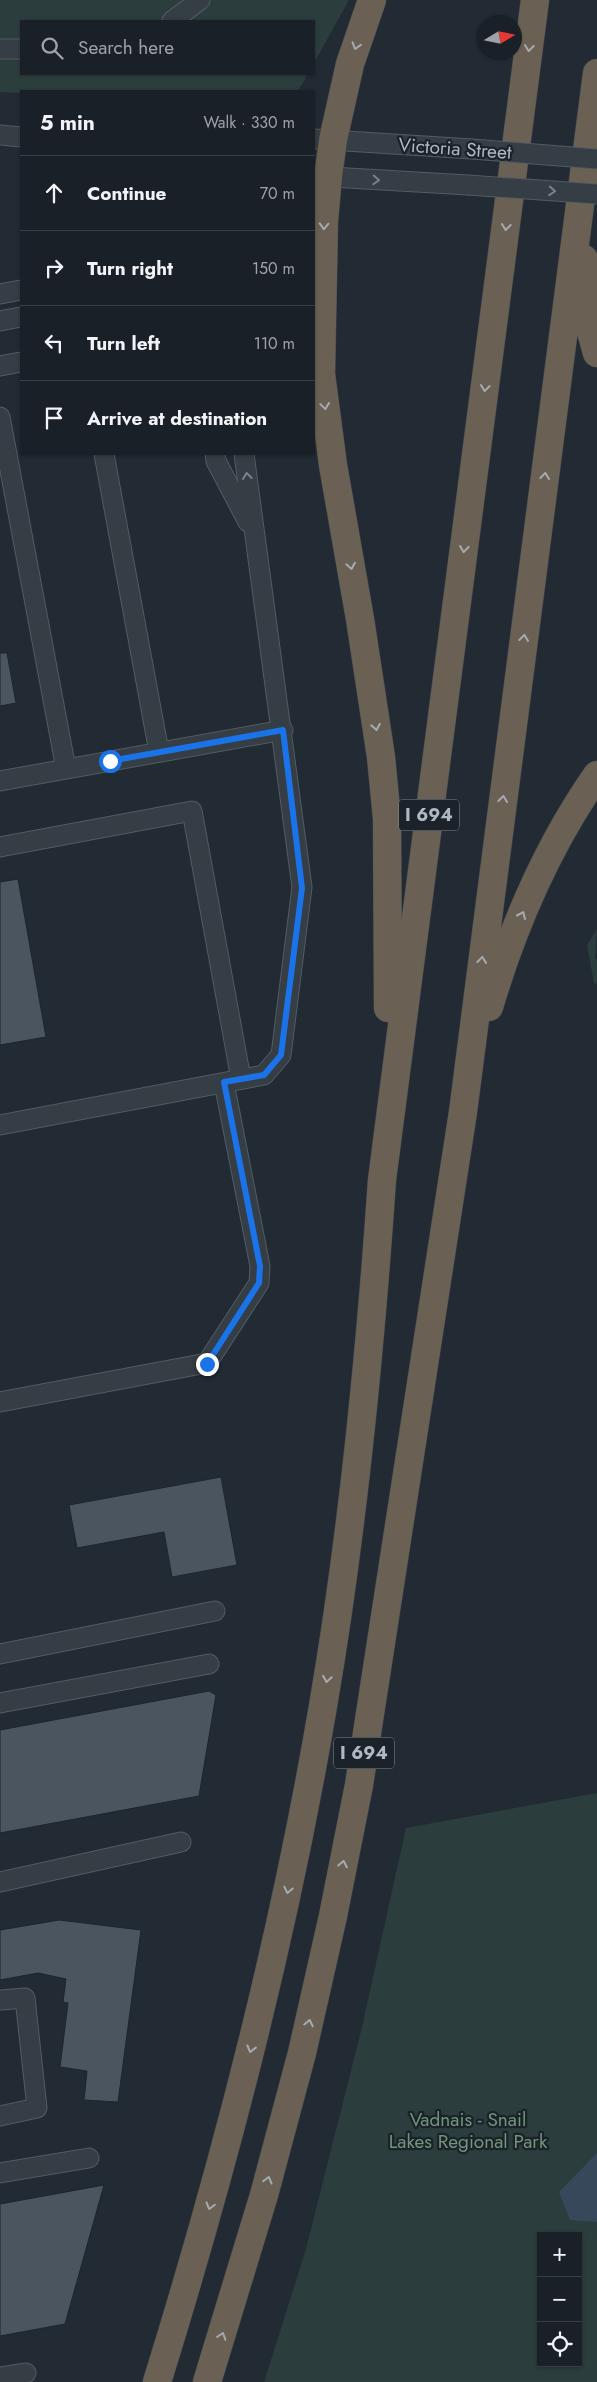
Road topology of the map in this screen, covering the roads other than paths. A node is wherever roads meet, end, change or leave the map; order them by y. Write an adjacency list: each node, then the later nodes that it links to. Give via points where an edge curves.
1 (200, 0): 4 (street)
2 (372, 0): 10 (highway, one-way to 10)
3 (535, 0): 37 (highway, I 694, one-way to 37)
4 (173, 20)
5 (0, 48): 6 (street)
6 (20, 49)
7 (597, 73): 14 (highway, I 694)
8 (0, 136): 9 (street)
9 (20, 137)
10 (323, 140): 11 (street, Victoria Street, bridge); 12 (highway)
11 (597, 158)
12 (321, 177): 13 (street, Victoria Street, one-way to 13, bridge); 37 (highway, one-way to 37, via 324,221 321,374 381,757 387,819 390,987 385,1063)
13 (597, 194)
14 (579, 214): 19 (highway, via 590,328); 35 (highway, I 694, one-way to 14)
15 (20, 290): 16 (street)
16 (0, 294)
17 (20, 317): 18 (street)
18 (0, 320)
19 (597, 353)
20 (20, 362): 21 (street)
21 (0, 366)
22 (0, 417): 26 (street)
23 (104, 455): 29 (street)
24 (215, 455): 27 (street)
25 (244, 455): 27 (street, one-way to 25)
26 (4, 463): 30 (street)
27 (254, 534): 28 (street)
28 (283, 730): 29 (street); 34 (street, via 302,888 281,1055 264,1075)
29 (159, 752): 30 (street)
30 (66, 769): 32 (street)
31 (597, 775): 35 (highway, one-way to 31, via 476,1049 511,942 558,839)
32 (0, 780)
33 (0, 847): 34 (street, via 192,811)
34 (232, 1081): 36 (street); 38 (street, via 260,1266 259,1283 207,1364)
35 (462, 1112): 52 (highway, I 694, one-way to 35, via 264,2195 302,2053 333,1916 359,1785)
36 (0, 1125)
37 (386, 1150): 51 (highway, I 694, one-way to 51, via 373,1307 346,1554 323,1706 265,1993 227,2148)
38 (0, 1402)
39 (215, 1611): 40 (street)
40 (0, 1654)
41 (208, 1664): 42 (street)
42 (0, 1703)
43 (181, 1842): 44 (street)
44 (0, 1882)
45 (0, 2000): 46 (street, via 25,1998 36,2108)
46 (0, 2116)
47 (89, 2158): 48 (street)
48 (0, 2173)
49 (26, 2372): 50 (street)
50 (0, 2377)
51 (157, 2382)
52 (207, 2382)

